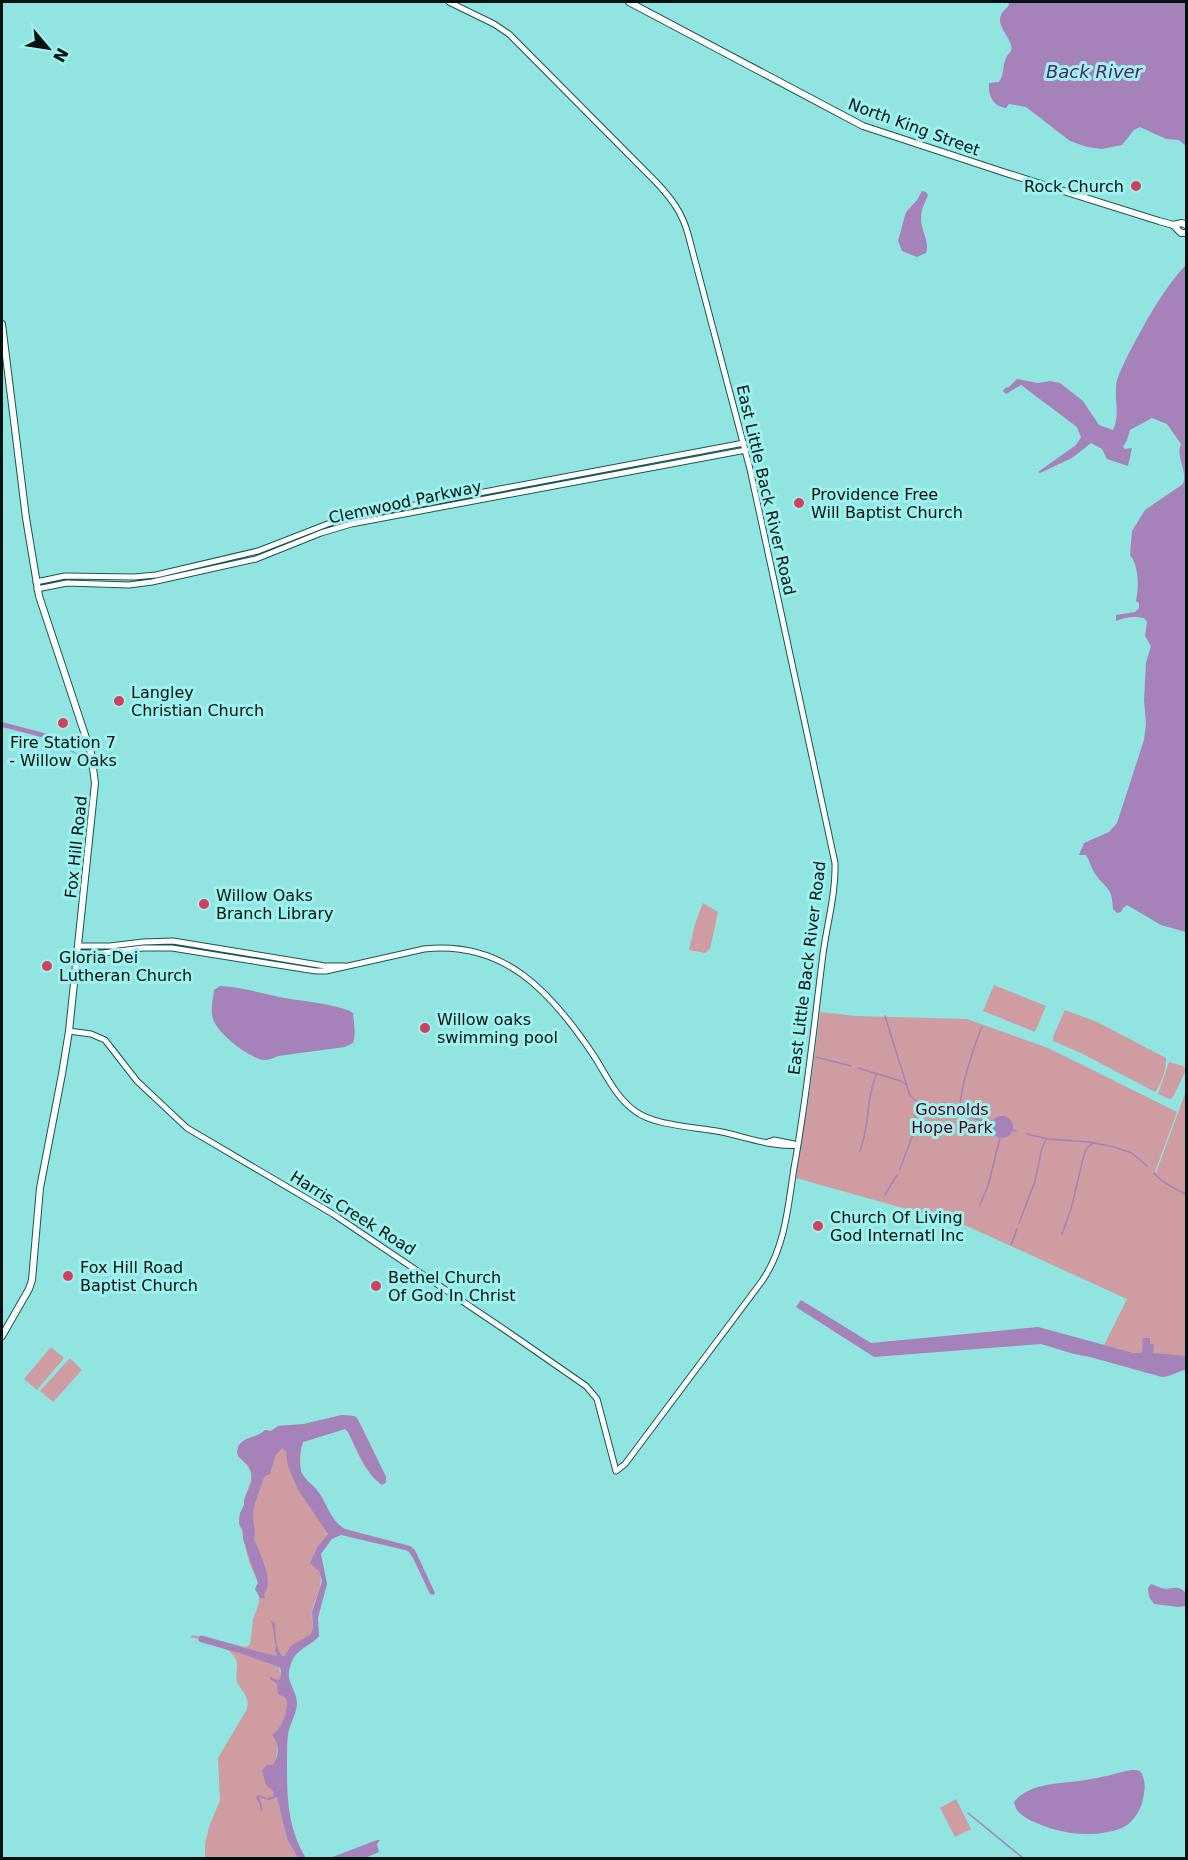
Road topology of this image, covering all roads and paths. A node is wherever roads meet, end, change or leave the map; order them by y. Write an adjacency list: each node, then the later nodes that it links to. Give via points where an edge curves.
1 (449, 2): 7 (street, East Little Back River Road, via 509,34 672,199 685,222)
2 (629, 2): 3 (main road, North King Street, via 859,124)
3 (1173, 225): 4 (main road, North King Street); 5 (main road, North King Street)
4 (1186, 225)
5 (1186, 233)
6 (2, 324): 9 (main road, Fox Hill Road)
7 (744, 442): 8 (street, East Little Back River Road); 9 (street, Clemwood Parkway, via 357,516 258,551 156,575 70,576)
8 (746, 450): 9 (street, Clemwood Parkway, via 351,524 256,559 148,583); 12 (street, East Little Back River Road, via 835,859)
9 (37, 585): 10 (main road, Fox Hill Road, via 95,770)
10 (78, 950): 11 (main road, Fox Hill Road); 12 (street, via 173,941 325,966 346,966 439,947 493,957 524,974 544,991 634,1111 651,1120 789,1147)
11 (69, 1031): 13 (main road, Fox Hill Road, via 40,1188 32,1280); 14 (street, Harris Creek Road, via 103,1038 137,1081 187,1128 333,1214 586,1386 597,1399)
12 (798, 1145): 14 (street, East Little Back River Road, via 782,1241 771,1269)
13 (2, 1336)
14 (616, 1471)

